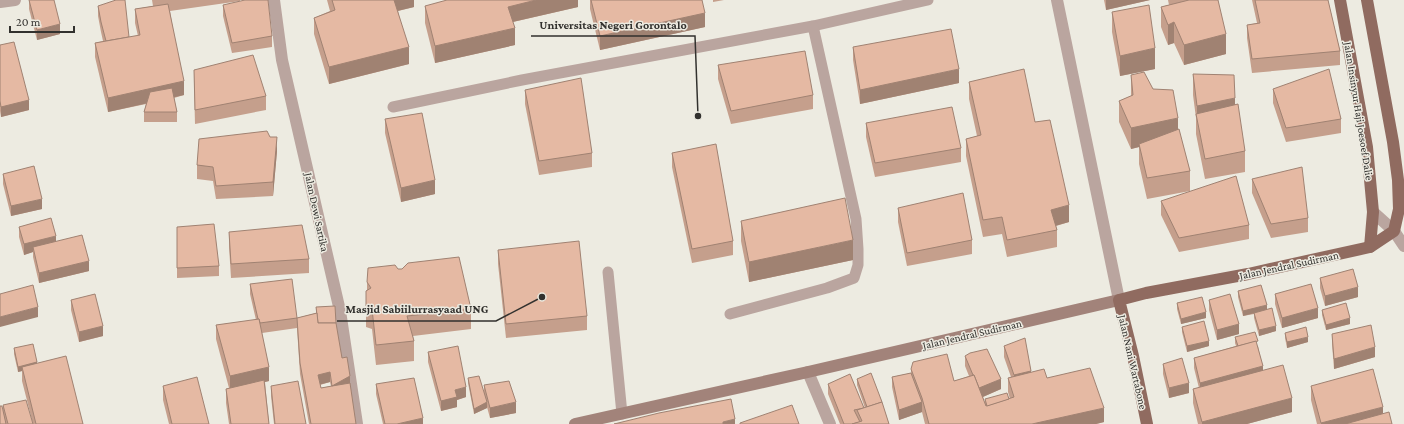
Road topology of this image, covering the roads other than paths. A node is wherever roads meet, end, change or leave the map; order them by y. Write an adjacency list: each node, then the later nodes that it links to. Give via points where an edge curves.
1 (15, 0): 7 (street)
2 (274, 0): 19 (street, Jalan Dewi Sartika, via 282,60 340,311)
3 (928, 0): 8 (lane)
4 (1057, 0): 15 (street)
5 (1340, 0): 10 (main road, Jalan Insinyur Haji Joesoef Dalie, via 1367,147)
6 (1367, 0): 11 (main road, via 1398,180 1399,209)
7 (0, 2)
8 (813, 26): 9 (lane, via 522,80); 16 (lane, via 856,219 858,265 854,278 827,288)
9 (393, 107)
10 (1373, 212): 11 (street); 13 (main road, Jalan Insinyur Haji Joesoef Dalie)
11 (1394, 231): 12 (street); 13 (main road)
12 (1404, 246)
13 (1370, 247): 15 (main road, Jalan Jendral Sudirman)
14 (608, 272): 18 (lane)
15 (1119, 300): 17 (street, Jalan Jendral Sudirman); 22 (main road, Jalan Nani Wartabone)
16 (730, 314)
17 (808, 372): 18 (street, Jalan Jendral Sudirman); 21 (street)
18 (622, 414): 20 (street, Jalan Jendral Sudirman)
19 (357, 424)
20 (576, 424)
21 (830, 424)
22 (1147, 424)

